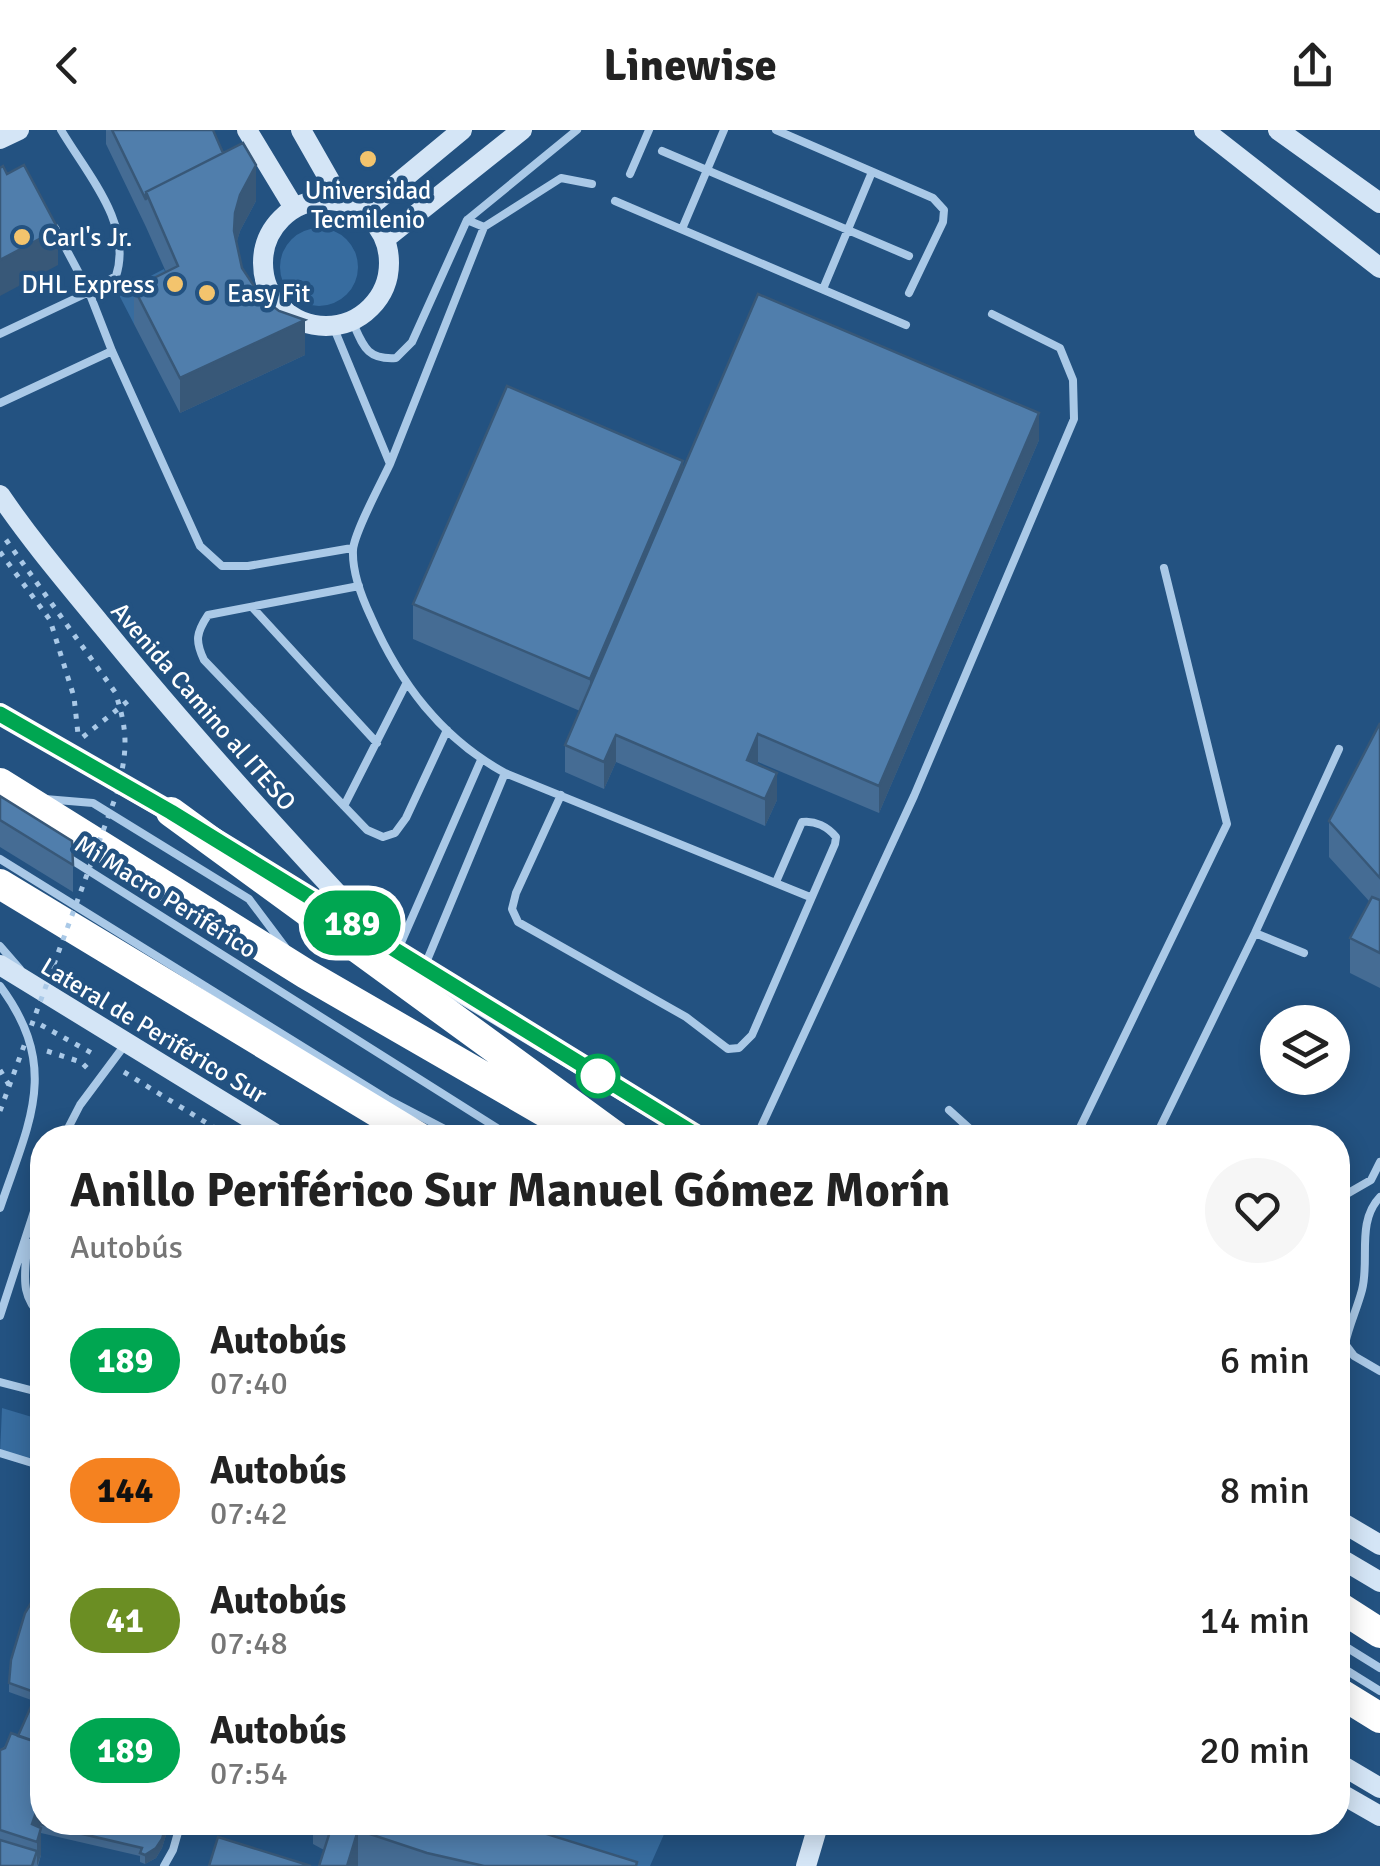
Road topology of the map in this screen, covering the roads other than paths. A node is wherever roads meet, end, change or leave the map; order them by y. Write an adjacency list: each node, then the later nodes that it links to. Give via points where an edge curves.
1 (19, 130): 13 (street)
2 (62, 130): 33 (lane, via 117,225 122,256 116,276)
3 (247, 130): 22 (street)
4 (301, 130): 20 (street)
5 (462, 130): 23 (street)
6 (522, 130): 29 (street)
7 (576, 130): 25 (lane)
8 (649, 130): 17 (lane)
9 (724, 130): 15 (lane)
10 (776, 130): 16 (lane)
11 (1204, 130): 31 (street)
12 (1278, 130): 21 (street)
13 (0, 139)
14 (662, 151): 15 (lane)
15 (707, 171): 27 (lane); 28 (lane)
16 (872, 172): 28 (lane); 34 (lane, via 933,198 944,210)
17 (630, 174)
18 (592, 184): 26 (lane, via 561,178)
19 (615, 201): 27 (lane)
20 (342, 202): 22 (street); 23 (street)
21 (1380, 202)
22 (294, 206): 36 (street, via 267,238 265,281 291,316 311,325)
23 (363, 212): 29 (street)
24 (49, 215): 33 (lane)
25 (467, 220): 26 (lane); 36 (lane, via 412,342 396,358 379,359)
26 (484, 227): 41 (lane)
27 (682, 230): 32 (lane)
28 (848, 230): 30 (lane); 32 (lane)
29 (385, 240): 36 (street, via 390,258 381,296)
30 (909, 256)
31 (1380, 268)
32 (824, 289): 37 (lane)
33 (88, 292): 38 (lane); 39 (lane)
34 (909, 293)
35 (992, 314): 81 (lane, via 1060,348 1073,380 1074,419 914,796)
36 (343, 324): 41 (lane)
37 (906, 324)
38 (0, 334)
39 (112, 351): 40 (lane); 43 (lane, via 200,546 222,566)
40 (0, 403)
41 (390, 464): 43 (lane)
42 (0, 496): 65 (street, Avenida Camino al ITESO, via 233,782)
43 (352, 548): 45 (lane)
44 (1164, 568): 83 (lane, via 1227,824)
45 (359, 586): 46 (lane); 47 (lane)
46 (252, 607): 50 (lane); 56 (lane, via 208,616 198,630 204,660)
47 (406, 684): 49 (lane); 50 (lane)
48 (0, 714): 57 (street)
49 (447, 730): 52 (lane); 56 (lane, via 396,832 383,837 367,830)
50 (377, 743): 56 (lane)
51 (1338, 749): 63 (lane)
52 (482, 760): 53 (lane); 65 (lane)
53 (506, 773): 55 (lane); 68 (lane)
54 (12, 790): 78 (highway, via 306,974)
55 (562, 795): 60 (lane); 62 (lane, via 516,892 512,909 518,922 728,1048 740,1048 752,1036)
56 (344, 806)
57 (171, 812): 65 (street); 79 (highway)
58 (58, 852): 77 (lane, Mi Macro Periférico)
59 (0, 859): 76 (lane)
60 (776, 882): 62 (lane); 62 (lane, via 802,822 830,829 835,844)
61 (0, 884): 75 (highway)
62 (810, 897)
63 (1255, 933): 66 (lane); 84 (lane)
64 (0, 946): 70 (lane)
65 (389, 946): 68 (street)
66 (1304, 953)
67 (0, 965): 70 (street, Lateral de Periférico Sur)
68 (423, 970): 80 (street)
69 (0, 986): 90 (lane, via 20,1012 36,1068 36,1100)
70 (37, 988): 71 (street, Lateral de Periférico Sur)
71 (126, 1044): 73 (lane); 74 (street, Lateral de Periférico Sur)
72 (949, 1110): 82 (lane)
73 (71, 1125)
74 (260, 1125)
75 (399, 1125)
76 (436, 1125)
77 (492, 1125)
78 (567, 1125)
79 (600, 1125)
80 (679, 1125)
81 (762, 1125)
82 (966, 1125)
83 (1081, 1125)
84 (1161, 1125)
85 (1380, 1162): 86 (lane)
86 (1370, 1180): 87 (lane); 88 (lane)
87 (1380, 1184)
88 (1350, 1192)
89 (1380, 1197): 95 (lane, via 1368,1216 1366,1267)
90 (0, 1208)
91 (30, 1224): 92 (lane)
92 (28, 1230): 93 (lane, via 24,1288); 94 (lane)
93 (30, 1304)
94 (0, 1316)
95 (1350, 1326)
96 (1350, 1351): 97 (lane)
97 (1380, 1371)
98 (0, 1382): 99 (lane)
99 (30, 1390)
100 (0, 1453): 101 (lane)
101 (30, 1462)
102 (1350, 1527): 103 (street)
103 (1380, 1546)
104 (1350, 1564): 105 (street)
105 (1380, 1582)
106 (1350, 1614): 107 (highway)
107 (1380, 1633)
108 (1350, 1649): 109 (lane)
109 (1380, 1668)
110 (1350, 1673): 111 (lane)
111 (1380, 1691)
112 (1350, 1699): 113 (highway)
113 (1380, 1718)
114 (1350, 1769): 115 (street)
115 (1380, 1788)
116 (1350, 1799): 117 (street)
117 (1380, 1816)
118 (177, 1835): 120 (lane)
119 (815, 1835): 121 (street)
120 (164, 1866)
121 (806, 1866)

